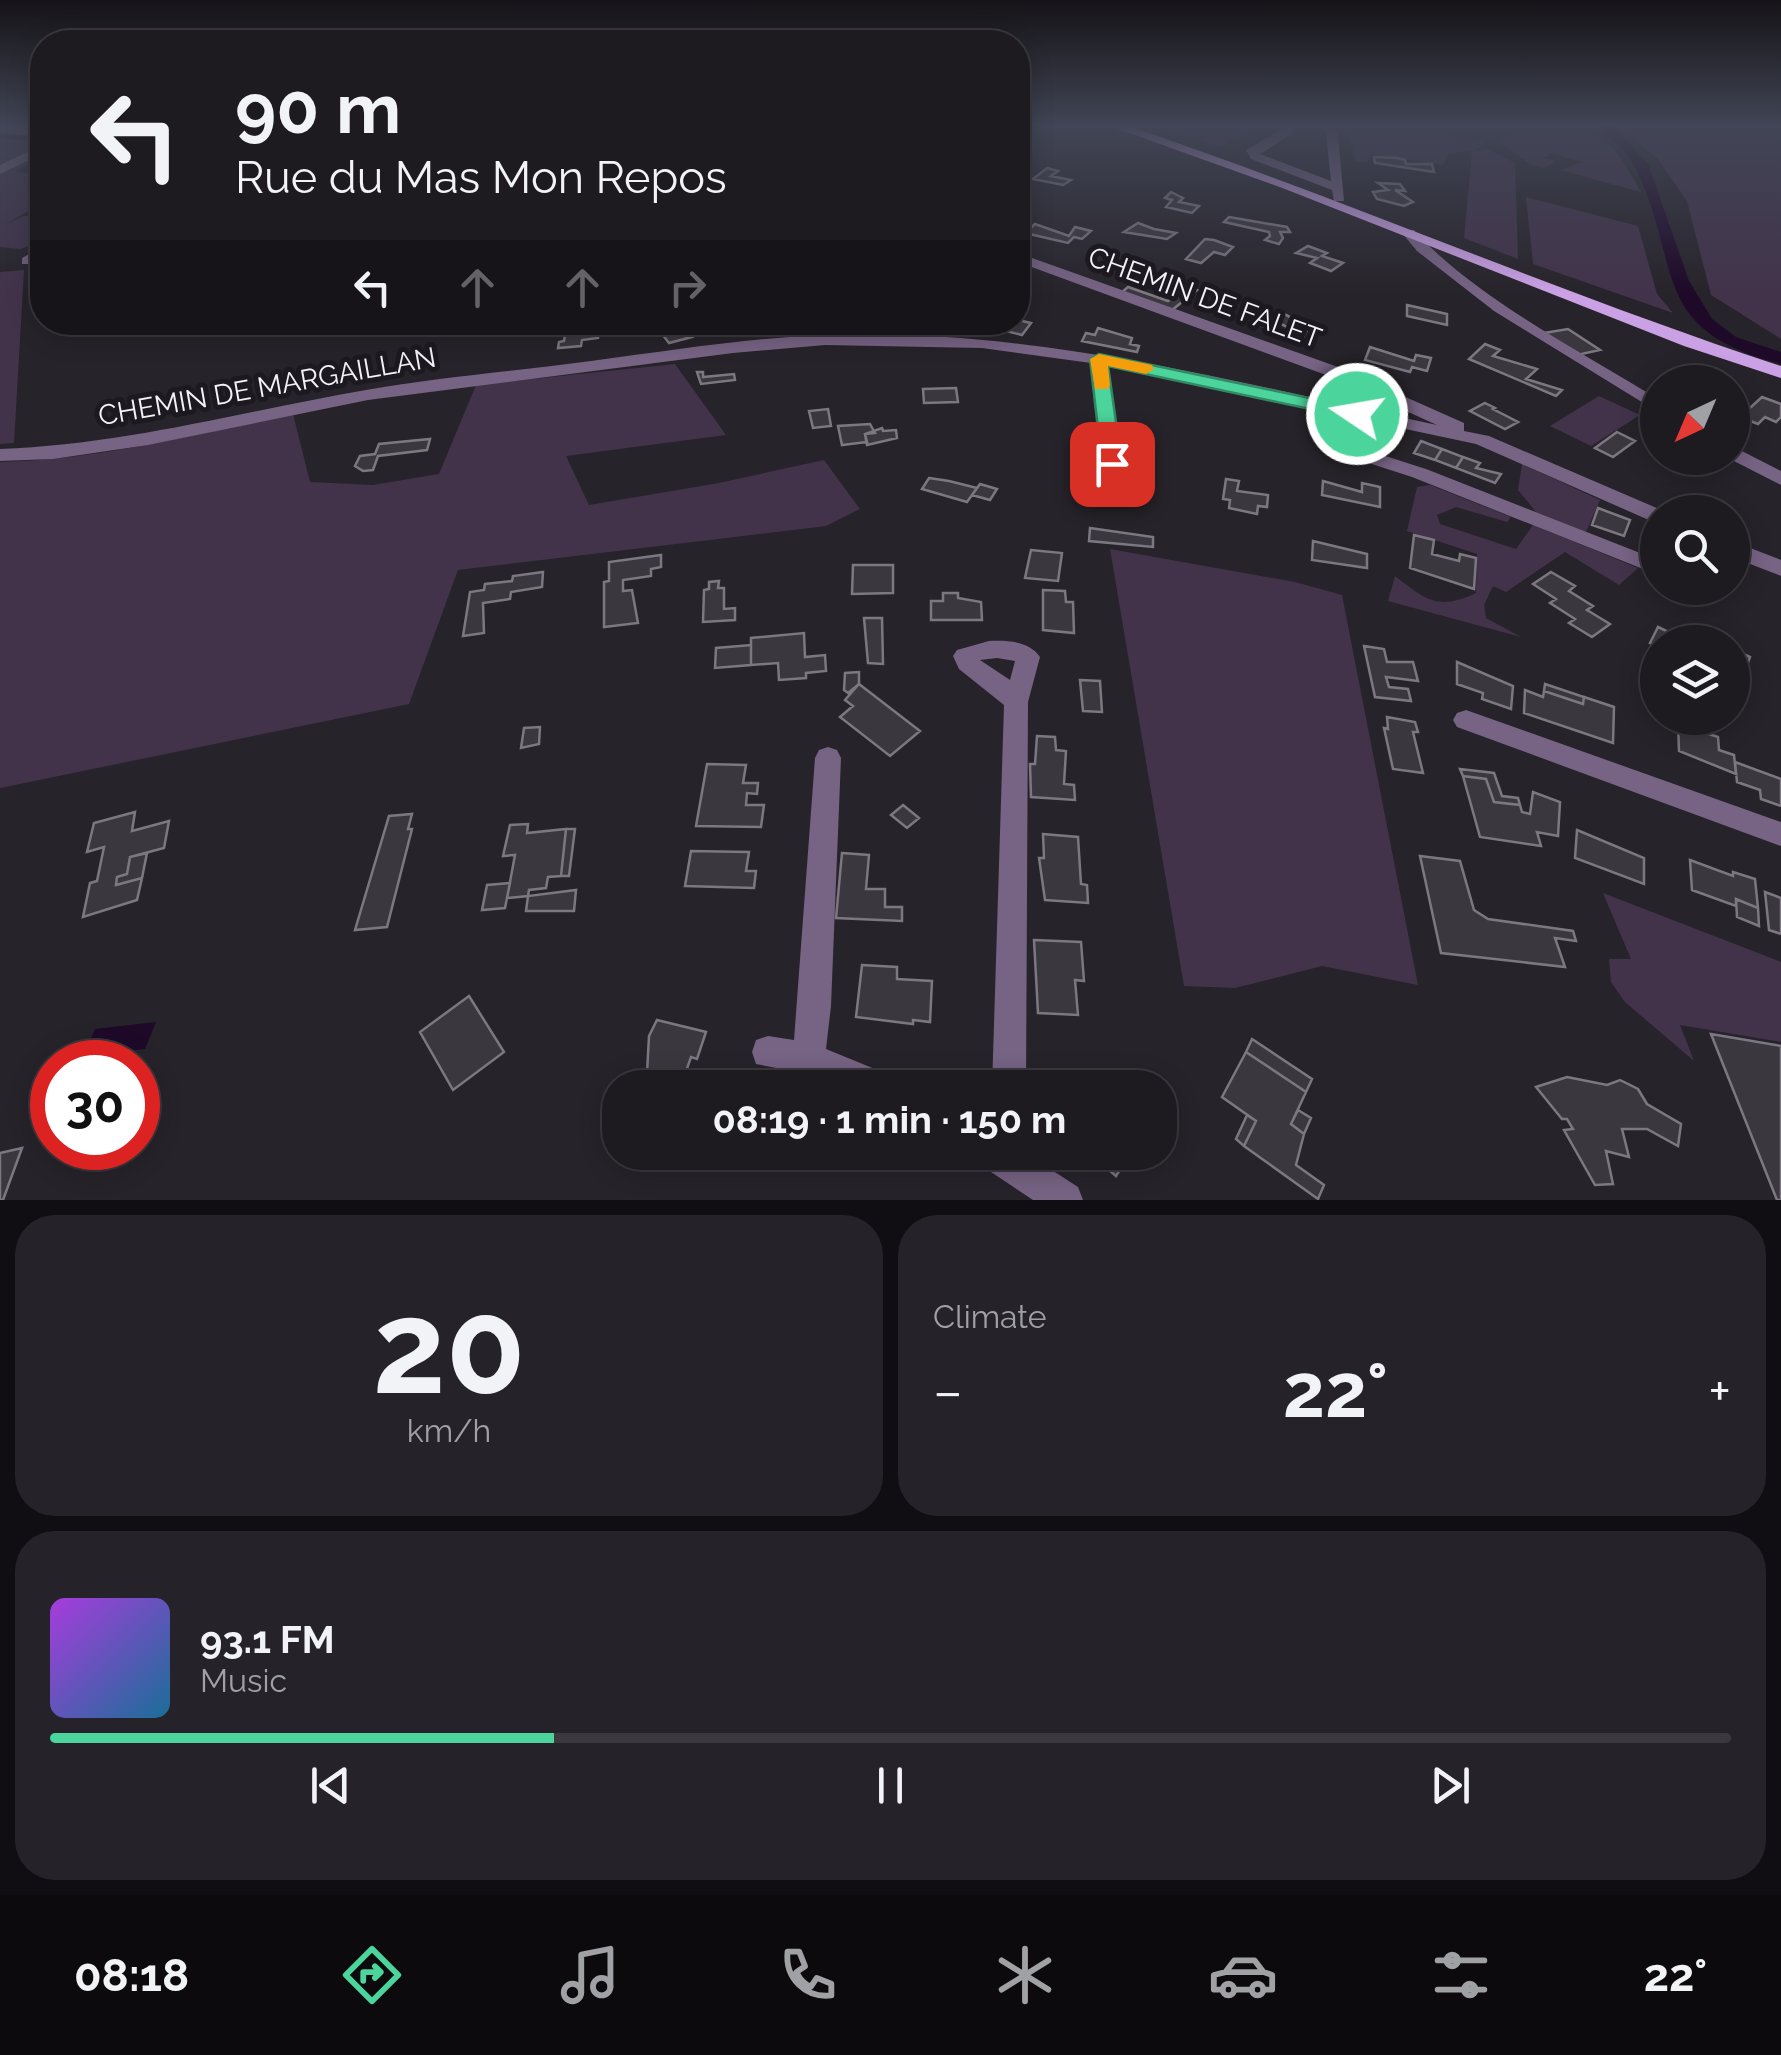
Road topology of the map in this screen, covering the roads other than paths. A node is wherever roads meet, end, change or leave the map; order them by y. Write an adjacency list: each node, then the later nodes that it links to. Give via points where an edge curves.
1 (1291, 181): 4 (main road)
2 (1306, 181): 4 (street)
3 (1334, 181): 4 (street)
4 (1335, 195): 5 (main road)
5 (1410, 232): 10 (main road); 12 (street, via 1500,308)
6 (30, 259): 7 (street)
7 (27, 261)
8 (1030, 262): 11 (street, CHEMIN DE FALET)
9 (1099, 359): 13 (street, CHEMIN DE MARGAILLAN); 16 (street, CHEMIN DE MARGAILLAN, via 982,343 824,340 751,346 368,395 148,439); 18 (street)
10 (1781, 372)
11 (1374, 389): 13 (street); 14 (street, CHEMIN DE FALET)
12 (1640, 396)
13 (1394, 421): 14 (street, CHEMIN DE MARGAILLAN)
14 (1482, 440): 20 (street, CHEMIN DE MARGAILLAN)
15 (1351, 450): 22 (street)
16 (0, 455)
17 (1750, 462): 19 (street)
18 (1112, 464)
19 (1781, 480)
20 (1640, 508)
21 (1750, 556): 23 (street)
22 (1640, 561)
23 (1781, 569)
24 (1016, 702): 31 (street)
25 (1466, 720): 27 (street)
26 (828, 758): 29 (street)
27 (1781, 834)
28 (768, 1052): 29 (street)
29 (808, 1058): 30 (street)
30 (837, 1070)
31 (1009, 1070)
32 (1022, 1170): 33 (street)
33 (1065, 1200)

